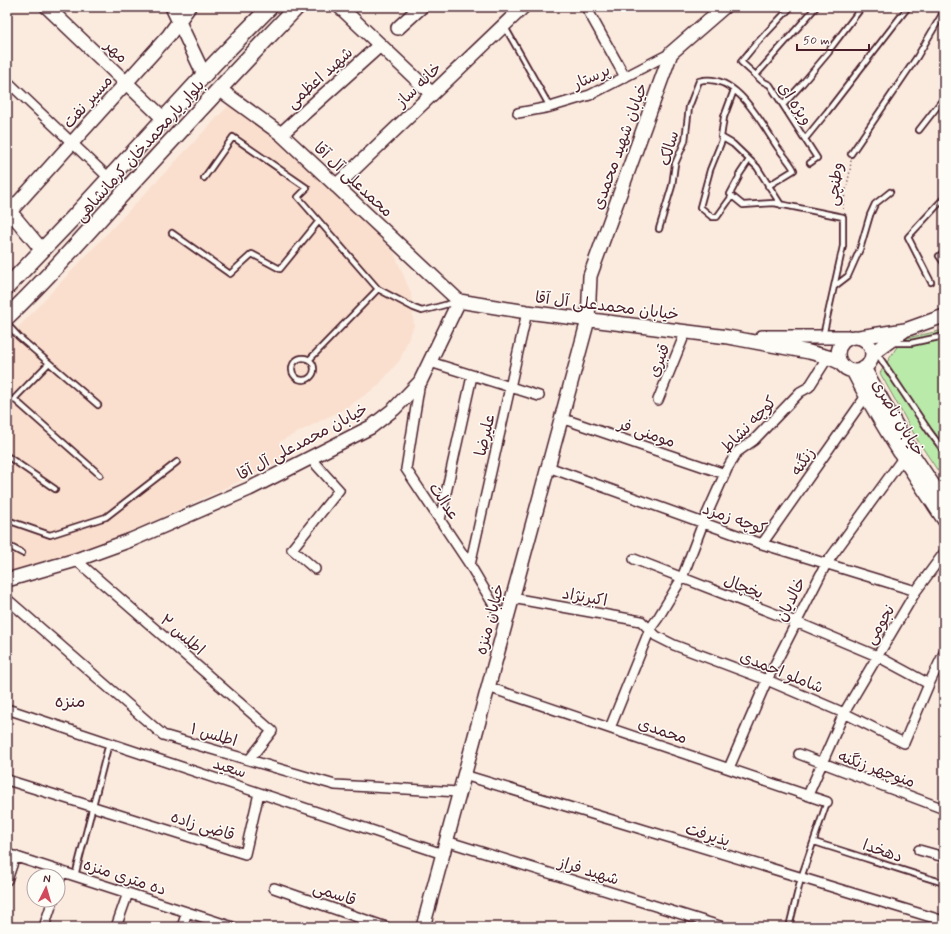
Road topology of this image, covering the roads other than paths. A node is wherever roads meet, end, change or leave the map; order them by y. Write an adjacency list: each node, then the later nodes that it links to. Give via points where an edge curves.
1 (47, 7): 25 (street, مهر)
2 (172, 7): 16 (street)
3 (189, 7): 16 (street, مسیر نفت)
4 (270, 7): 21 (main road, بلوار یارمحمدخان کرمانشاهی)
5 (297, 7): 26 (main road, بلوار یارمحمدخان کرمانشاهی)
6 (340, 7): 19 (street)
7 (421, 7): 18 (street)
8 (523, 7): 17 (street, خانه ساز)
9 (586, 7): 23 (street)
10 (724, 7): 20 (street, خیابان شهید محمدی)
11 (791, 7): 22 (lane, ویژه ای, via 740,62)
12 (816, 7): 22 (lane)
13 (862, 7): 30 (lane, via 829,52)
14 (908, 7): 37 (lane)
15 (944, 11): 39 (lane, وطنچی, via 917,57)
16 (178, 22): 21 (street); 25 (street, مسیر نفت)
17 (504, 25): 28 (street, خانه ساز); 31 (lane)
18 (398, 28)
19 (380, 45): 28 (street); 35 (street, شهید اعظمی)
20 (671, 53): 23 (street, پرستار); 68 (street, خیابان شهید محمدی, via 590,276)
21 (204, 75): 33 (main road, بلوار یارمحمدخان کرمانشاهی)
22 (756, 75): 30 (lane, ویژه ای, via 770,85)
23 (625, 77): 31 (street, پرستار, via 590,95)
24 (7, 81): 38 (street)
25 (126, 82): 33 (street, مهر); 38 (street, مسیر نفت)
26 (219, 89): 35 (street, محمدعلی آل آقا); 57 (main road, بلوار یارمحمدخان کرمانشاهی)
27 (734, 90): 36 (lane, via 724,117 721,136); 45 (lane, via 749,104 794,170); 52 (lane, سالک, via 726,83 705,79 699,81 689,107 685,141 675,164 672,186)
28 (432, 94): 44 (street, خانه ساز)
29 (944, 98): 34 (lane)
30 (783, 105): 37 (lane, ویژه ای)
31 (550, 107): 32 (street, پرستار)
32 (518, 113)
33 (164, 119): 42 (main road, بلوار یارمحمدخان کرمانشاهی)
34 (919, 130)
35 (281, 134): 44 (street, محمدعلی آل آقا)
36 (723, 138): 40 (lane); 47 (lane, via 700,207 712,217 717,217)
37 (805, 140): 41 (lane, ویژه ای, via 818,158)
38 (72, 143): 42 (street); 50 (street, مسیر نفت)
39 (851, 154)
40 (749, 160): 45 (lane, via 760,171); 47 (lane, via 730,194)
41 (810, 163)
42 (109, 178): 54 (main road, بلوار یارمحمدخان کرمانشاهی)
43 (204, 178): 51 (lane, via 233,137 307,188 298,197)
44 (336, 186): 64 (street, محمدعلی آل آقا)
45 (768, 186): 49 (lane)
46 (890, 192): 60 (lane, via 875,204 848,276)
47 (732, 196): 49 (lane, via 743,206 774,203)
48 (944, 198): 59 (lane, via 908,237)
49 (781, 205): 60 (lane, وطنچی, via 843,217 843,246)
50 (8, 211): 54 (street)
51 (319, 221): 53 (lane, via 280,269 252,254 230,274); 63 (lane)
52 (660, 229)
53 (172, 232)
54 (42, 250): 57 (main road, via 46,264); 58 (main road, بلوار یارمحمدخان کرمانشاهی)
55 (939, 256): 56 (lane)
56 (944, 263)
57 (59, 264): 62 (main road, بلوار یارمحمدخان کرمانشاهی)
58 (18, 276): 61 (main road, بلوار یارمحمدخان کرمانشاهی); 62 (main road, via 28,274 34,277)
59 (931, 282)
60 (835, 286): 74 (lane, وطنچی)
61 (7, 287)
62 (36, 289): 67 (main road, بلوار یارمحمدخان کرمانشاهی)
63 (378, 289): 64 (lane, via 422,310); 78 (lane)
64 (459, 301): 65 (street, خیابان محمدعلی آل آقا); 81 (street, خیابان محمدعلی آل آقا)
65 (527, 312): 68 (street, خیابان محمدعلی آل آقا); 85 (street, علیرضا)
66 (944, 316): 70 (street)
67 (7, 317)
68 (588, 320): 71 (street, خیابان محمدعلی آل آقا); 90 (street, خیابان منزه)
69 (7, 324): 80 (lane)
70 (905, 330): 75 (street, خیابان محمدعلی آل آقا); 76 (street)
71 (686, 331): 73 (street, خیابان محمدعلی آل آقا); 88 (street, قنبری)
72 (944, 336): 76 (lane, via 911,342)
73 (728, 337): 74 (street, خیابان محمدعلی آل آقا); 79 (street, خیابان محمدعلی آل آقا, via 809,352)
74 (823, 337): 75 (street, خیابان محمدعلی آل آقا)
75 (854, 337): 77 (street, via 869,343); 79 (street, via 843,340)
76 (888, 342): 77 (street)
77 (874, 353): 82 (street, via 868,365); 91 (lane)
78 (309, 360): 78 (lane, via 301,358 294,361 292,372 296,378 307,379 313,373 313,366)
79 (834, 360): 82 (street, via 843,367); 97 (street, کوچه نشاط, via 810,387 800,392 754,440 737,452)
80 (49, 362): 89 (lane); 98 (lane, via 14,399)
81 (430, 362): 83 (street); 84 (street, خیابان محمدعلی آل آقا)
82 (859, 370): 87 (street, خیابان ناصری); 100 (street, خیابان ناصری)
83 (472, 376): 85 (street); 102 (street)
84 (420, 382): 93 (street, خیابان محمدعلی آل آقا, via 394,409 371,427); 102 (street, عدالت, via 406,470)
85 (510, 388): 86 (street); 112 (street, علیرضا)
86 (539, 396)
87 (866, 396): 94 (street, خیابان ناصری); 105 (street, زنگنه)
88 (658, 400)
89 (98, 405)
90 (561, 418): 96 (street, خیابان منزه); 97 (street, مومنی فر)
91 (944, 451)
92 (7, 456): 99 (lane)
93 (310, 458): 109 (street, خیابان محمدعلی آل آقا, via 249,489 131,540); 113 (street, via 339,490 292,549)
94 (903, 458): 103 (street, خیابان ناصری); 111 (street, خالدیان)
95 (178, 462): 101 (lane, via 106,517 50,535)
96 (548, 467): 104 (street, کوچه زمرد); 117 (street, خیابان منزه)
97 (725, 474): 104 (street, کوچه نشاط)
98 (100, 475)
99 (55, 489)
100 (944, 501)
101 (7, 520)
102 (440, 520): 112 (street, عدالت)
103 (944, 520)
104 (703, 523): 105 (street, کوچه زمرد); 114 (street, کوچه نشاط)
105 (762, 544): 111 (street, کوچه زمرد)
106 (7, 545): 107 (lane)
107 (22, 552)
108 (944, 553): 116 (street, نجومی)
109 (76, 560): 115 (street, خیابان محمدعلی آل آقا); 132 (street, اطلس ۲, via 272,731)
110 (634, 560): 114 (street, یخچال)
111 (826, 564): 116 (street, کوچه زمرد); 119 (street, خالدیان)
112 (470, 565): 120 (street, عدالت)
113 (315, 569)
114 (682, 578): 119 (street, یخچال); 121 (street, کوچه نشاط)
115 (7, 580)
116 (916, 591): 123 (street, نجومی)
117 (512, 598): 120 (street, خیابان منزه); 121 (street, اکبرنژاد, via 641,621)
118 (7, 599): 132 (street, اطلس ۱, via 163,735)
119 (796, 622): 123 (street, یخچال); 124 (street, خالدیان)
120 (505, 624): 126 (street, خیابان منزه)
121 (650, 628): 124 (street, شاملو احمدی, via 656,636 674,644); 129 (street, کوچه نشاط)
122 (944, 653): 125 (street)
123 (877, 656): 125 (street, یخچال); 128 (street, نجومی)
124 (767, 680): 128 (street, شاملو احمدی); 134 (street, خالدیان)
125 (929, 684): 128 (street, شاملو احمدی, via 904,743)
126 (488, 687): 129 (street, محمدی); 135 (street, خیابان منزه)
127 (7, 709): 130 (street, سعید)
128 (844, 713): 133 (street, نجومی)
129 (610, 728): 134 (street, محمدی)
130 (109, 743): 138 (street, سعید); 141 (lane)
131 (799, 754): 133 (street, منوچهر زنگنه)
132 (249, 760): 137 (street, اطلس ۱, via 335,785)
133 (822, 763): 139 (street, نجومی); 142 (street, منوچهر زنگنه)
134 (729, 768): 139 (street, محمدی)
135 (464, 775): 137 (street, خیابان منزه); 151 (street, پذیرفت)
136 (7, 780): 141 (street, قاضی زاده)
137 (459, 792): 144 (street, خیابان منزه)
138 (259, 793): 141 (street, قاضی زاده, via 245,854); 144 (street, سعید)
139 (808, 795): 140 (street, محمدی)
140 (827, 802): 143 (lane)
141 (92, 806): 150 (lane)
142 (944, 808)
143 (814, 842): 151 (lane); 153 (lane, دهخدا)
144 (444, 848): 164 (street, خیابان منزه); 165 (street, شهید فراز)
145 (919, 850): 147 (street)
146 (11, 855): 148 (street, ده متری منزه); 152 (street)
147 (944, 857)
148 (50, 868)
149 (66, 873): 150 (street, ده متری منزه)
150 (75, 876): 155 (street, ده متری منزه)
151 (801, 878): 158 (street, پذیرفت); 166 (lane)
152 (7, 880)
153 (944, 883)
154 (274, 888): 163 (street, قاسمی)
155 (128, 893): 157 (street, ده متری منزه); 160 (street)
156 (50, 908): 159 (street)
157 (187, 912): 161 (street); 162 (street, ده متری منزه)
158 (944, 922)
159 (44, 927)
160 (116, 927)
161 (182, 927)
162 (233, 927)
163 (386, 927)
164 (423, 927)
165 (723, 927)
166 (788, 927)

